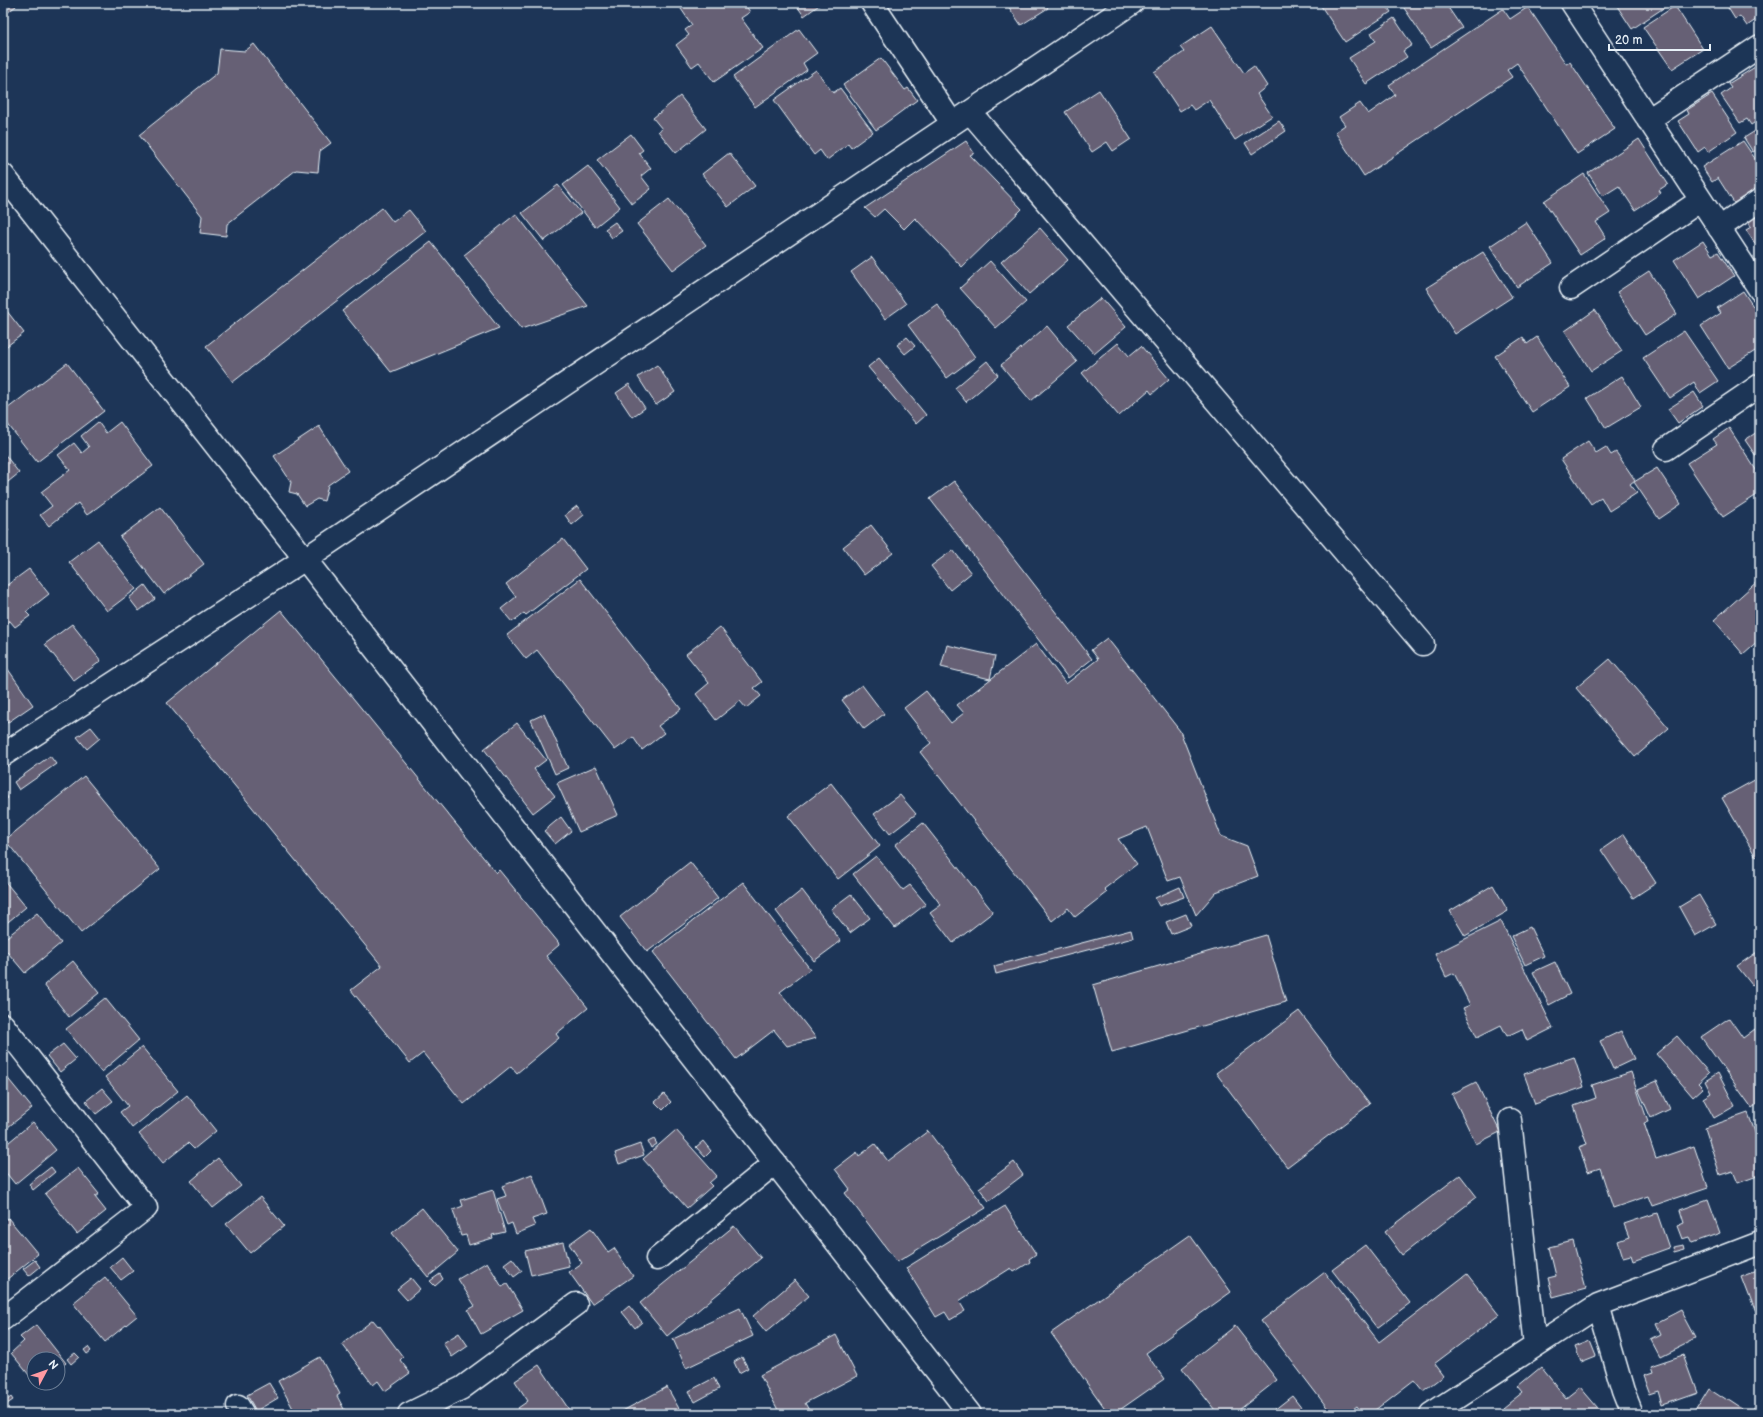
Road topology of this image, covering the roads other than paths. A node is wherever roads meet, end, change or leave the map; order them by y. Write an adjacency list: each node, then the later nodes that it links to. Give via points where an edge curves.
1 (872, 3): 5 (street)
2 (1132, 3): 5 (street)
3 (1572, 3): 6 (street)
4 (1760, 46): 6 (street)
5 (961, 117): 15 (street); 16 (street)
6 (1648, 120): 8 (street)
7 (3, 175): 15 (street)
8 (1701, 200): 10 (street); 11 (street)
9 (1760, 200): 10 (street)
10 (1719, 228): 12 (street)
11 (1571, 288)
12 (1760, 290)
13 (1760, 385): 14 (street)
14 (1666, 449)
15 (305, 559): 17 (street); 20 (street)
16 (1423, 644)
17 (3, 755)
18 (3, 1025): 25 (street, via 146,1208)
19 (1510, 1120): 26 (street)
20 (775, 1163): 22 (street); 28 (street)
21 (1760, 1243): 24 (street)
22 (657, 1259)
23 (576, 1304): 27 (street, via 462,1388)
24 (1598, 1305): 26 (street); 30 (street)
25 (3, 1319)
26 (1535, 1346): 29 (street)
27 (409, 1414)
28 (970, 1414)
29 (1431, 1414)
30 (1632, 1414)

